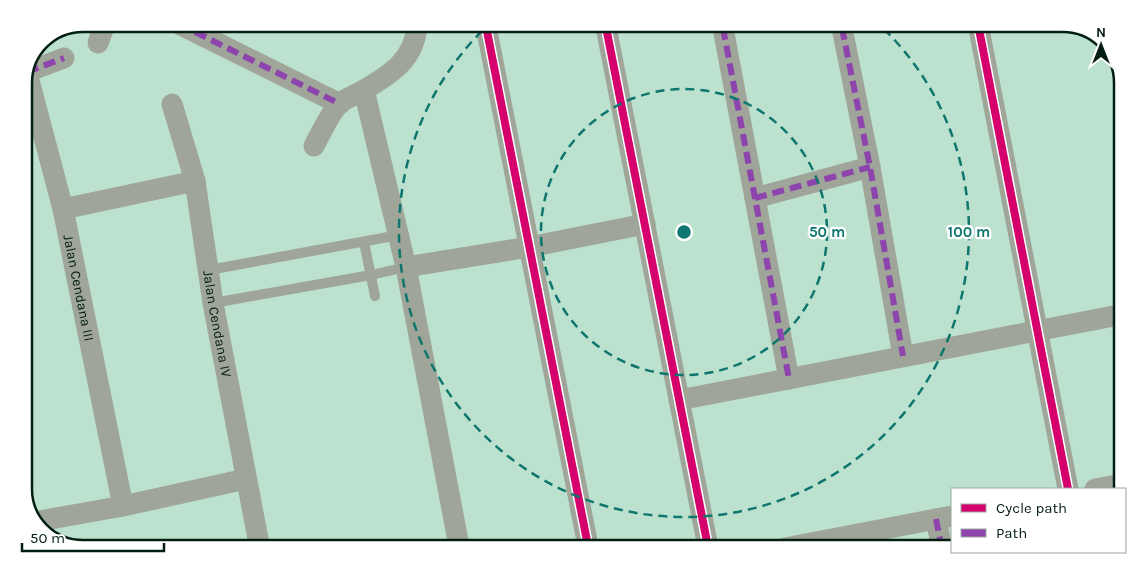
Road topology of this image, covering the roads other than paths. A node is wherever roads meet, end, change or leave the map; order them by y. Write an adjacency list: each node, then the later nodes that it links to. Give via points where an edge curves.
1 (195, 32): 13 (street)
2 (416, 32): 10 (street, via 409,54 400,65)
3 (487, 32): 22 (street)
4 (607, 32): 19 (street)
5 (724, 32): 17 (street)
6 (843, 32): 15 (street)
7 (980, 32): 29 (street)
8 (64, 58): 9 (street)
9 (34, 70)
10 (364, 90): 13 (street); 20 (street)
11 (33, 96): 18 (street, Jalan Cendana III)
12 (172, 104): 16 (street, Jalan Cendana IV)
13 (340, 104): 14 (street)
14 (314, 146)
15 (870, 167): 17 (street); 30 (street)
16 (195, 181): 18 (street); 24 (street, Jalan Cendana IV)
17 (755, 198): 31 (street)
18 (63, 209): 37 (street, Jalan Cendana III)
19 (645, 224): 22 (street); 32 (street)
20 (399, 235): 21 (lane); 23 (street)
21 (364, 242): 24 (lane); 25 (lane)
22 (529, 247): 23 (street); 42 (street)
23 (406, 267): 25 (lane); 41 (street)
24 (209, 270): 27 (street, Jalan Cendana IV)
25 (371, 275): 26 (lane); 27 (lane)
26 (375, 296)
27 (213, 303): 33 (street, Jalan Cendana IV)
28 (1114, 316): 29 (street)
29 (1037, 330): 30 (street); 35 (street)
30 (903, 356): 31 (street)
31 (789, 379): 32 (street)
32 (679, 400): 43 (street)
33 (246, 479): 37 (street); 40 (street, Jalan Cendana IV)
34 (1114, 486): 36 (street)
35 (1068, 488)
36 (1100, 488)
37 (123, 506): 39 (street)
38 (944, 518): 44 (street); 45 (street)
39 (43, 520)
40 (258, 540)
41 (458, 540)
42 (587, 540)
43 (707, 540)
44 (827, 540)
45 (943, 540)

